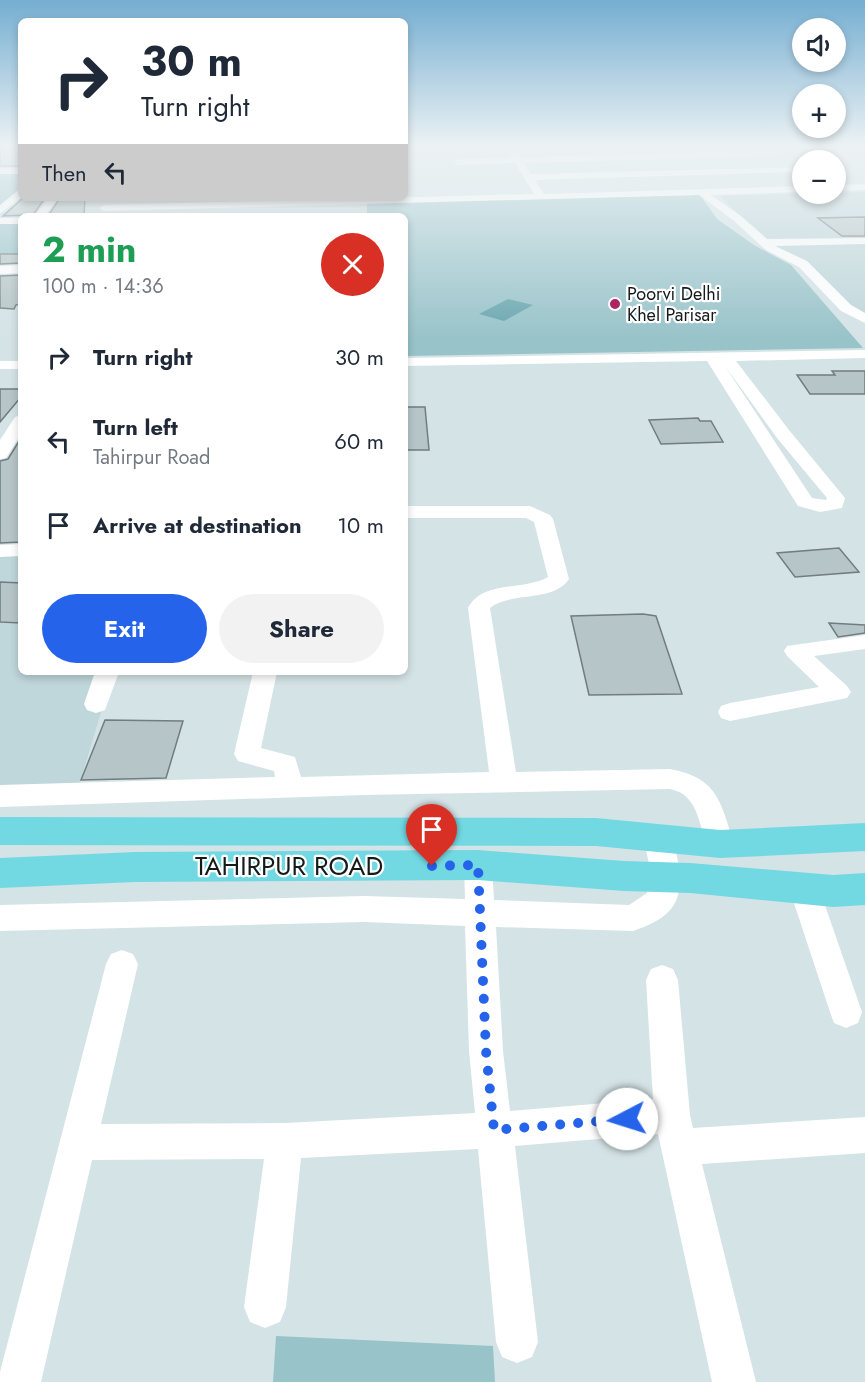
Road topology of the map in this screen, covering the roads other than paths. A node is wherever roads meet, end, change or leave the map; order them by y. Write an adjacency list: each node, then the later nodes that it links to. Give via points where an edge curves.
1 (127, 210): 3 (street)
2 (726, 210): 7 (street)
3 (103, 212)
4 (0, 221): 5 (street)
5 (18, 221)
6 (865, 241): 7 (street)
7 (763, 243): 10 (street, via 803,264 846,308)
8 (18, 269): 9 (street)
9 (0, 270)
10 (865, 319)
11 (865, 354): 12 (street)
12 (718, 356): 12 (street, via 836,498 835,504 826,507 805,502); 13 (street)
13 (408, 362)
14 (0, 365): 15 (street)
15 (18, 365)
16 (0, 377): 17 (street)
17 (18, 377)
18 (18, 425): 19 (street)
19 (0, 454)
20 (408, 512): 28 (street, via 516,511 530,512 543,519 559,579 552,585 496,595 479,606)
21 (18, 550): 22 (street)
22 (0, 551)
23 (865, 642): 27 (street, via 795,651 839,692)
24 (106, 675): 26 (street)
25 (264, 675): 29 (street, via 247,754 286,764)
26 (96, 704)
27 (730, 712)
28 (504, 782): 29 (street); 34 (street, via 684,780 701,792)
29 (289, 787): 30 (street)
30 (0, 796)
31 (0, 831): 32 (main road, TAHIRPUR ROAD, via 584,831)
32 (657, 837): 34 (main road, TAHIRPUR ROAD); 37 (street)
33 (865, 837): 34 (main road, TAHIRPUR ROAD)
34 (720, 844)
35 (478, 865): 36 (main road, TAHIRPUR ROAD, via 135,867); 37 (main road, TAHIRPUR ROAD); 40 (street)
36 (0, 873)
37 (667, 877): 38 (main road, TAHIRPUR ROAD); 40 (street, via 660,901 633,918)
38 (804, 888): 39 (main road, TAHIRPUR ROAD); 44 (street)
39 (865, 889)
40 (480, 913): 41 (street, via 364,909); 45 (street)
41 (0, 918)
42 (122, 964): 49 (street)
43 (662, 980): 46 (street)
44 (846, 1012)
45 (494, 1130): 46 (street); 48 (street); 51 (street)
46 (675, 1131): 47 (street); 53 (street)
47 (865, 1135)
48 (285, 1141): 49 (street); 50 (street)
49 (80, 1142): 52 (street)
50 (265, 1307)
51 (517, 1342)
52 (19, 1382)
53 (734, 1382)

